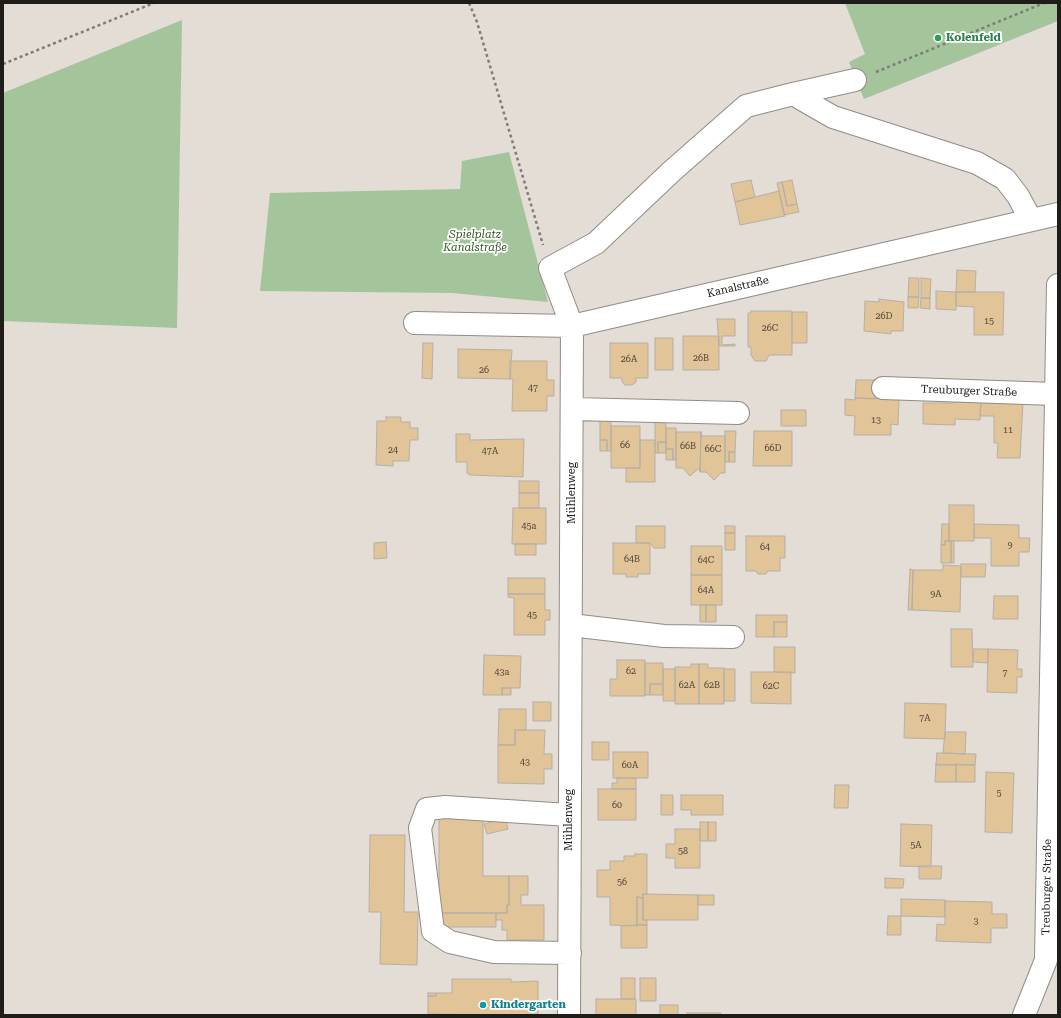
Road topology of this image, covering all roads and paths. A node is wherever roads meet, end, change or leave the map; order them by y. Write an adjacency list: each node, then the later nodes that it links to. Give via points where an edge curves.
1 (154, 3): 4 (path)
2 (469, 3): 9 (path, via 477,22)
3 (1044, 3): 5 (path)
4 (3, 64)
5 (855, 80): 6 (street)
6 (793, 94): 8 (street, via 833,117 977,163 1005,179); 9 (street, via 746,106 596,243)
7 (1058, 214): 8 (street, Kanalstraße)
8 (1031, 220): 12 (street, Kanalstraße)
9 (550, 268): 12 (street)
10 (1058, 286): 14 (street, Treuburger Straße)
11 (415, 323): 12 (street, Kanalstraße)
12 (572, 326): 15 (street, Mühlenweg)
13 (883, 388): 14 (street, Treuburger Straße)
14 (1055, 394): 17 (street, Treuburger Straße)
15 (573, 409): 16 (street); 18 (street, Mühlenweg)
16 (738, 413)
17 (1056, 436): 20 (street, Treuburger Straße)
18 (571, 625): 19 (street, via 664,636); 21 (street, Mühlenweg)
19 (733, 637)
20 (1054, 701): 22 (street, Treuburger Straße)
21 (569, 815): 23 (street, Mühlenweg); 23 (street, via 445,807 427,809 420,828 433,931 450,942 494,952)
22 (1052, 940): 25 (street, Treuburger Straße)
23 (570, 953): 24 (street, Mühlenweg)
24 (569, 1015)
25 (1024, 1015)

